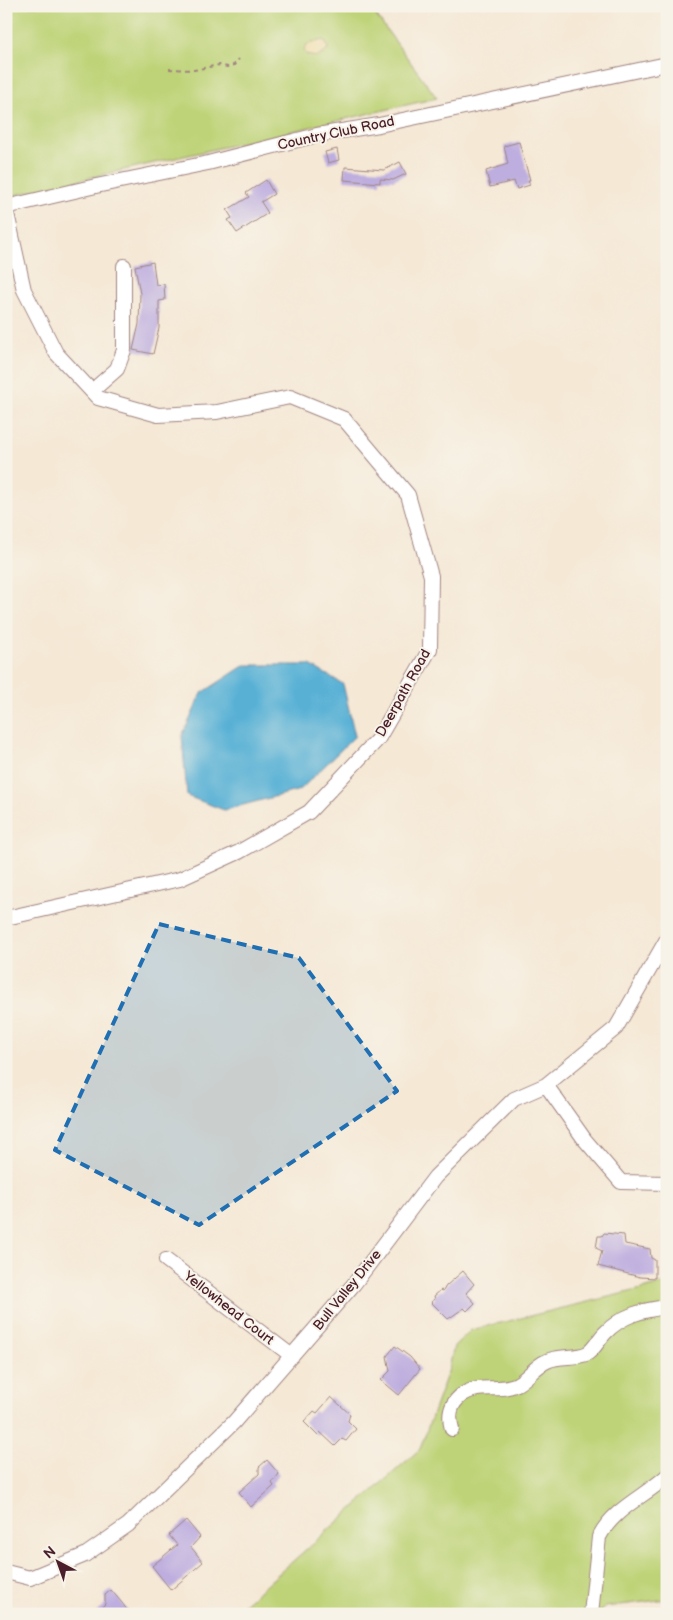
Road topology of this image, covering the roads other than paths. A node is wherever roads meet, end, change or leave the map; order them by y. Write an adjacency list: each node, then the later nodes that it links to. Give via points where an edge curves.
1 (667, 64): 2 (street, Country Club Road, via 316,135)
2 (6, 208): 4 (street, Deerpath Road, via 24,290 56,353)
3 (124, 266): 4 (street, via 124,350 118,369)
4 (92, 392): 5 (street, Deerpath Road, via 98,398 158,415 217,412 290,397 344,419 408,495 431,576 430,649 378,739 309,812 239,852 180,879)
5 (6, 918)
6 (667, 939): 7 (street, Bull Valley Drive, via 616,1028)
7 (546, 1085): 8 (street, via 585,1140 621,1182); 11 (street, Bull Valley Drive, via 514,1099 435,1177 354,1284)
8 (667, 1183)
9 (166, 1260): 11 (street, Yellowhead Court)
10 (667, 1307): 12 (street, via 627,1316 609,1329 587,1353 549,1360 516,1384 464,1393 451,1408)
11 (292, 1356): 14 (street, Bull Valley Drive, via 234,1422 128,1524 84,1555 30,1578)
12 (452, 1428)
13 (667, 1476): 15 (street, via 612,1518 599,1537)
14 (6, 1572)
15 (591, 1614)

